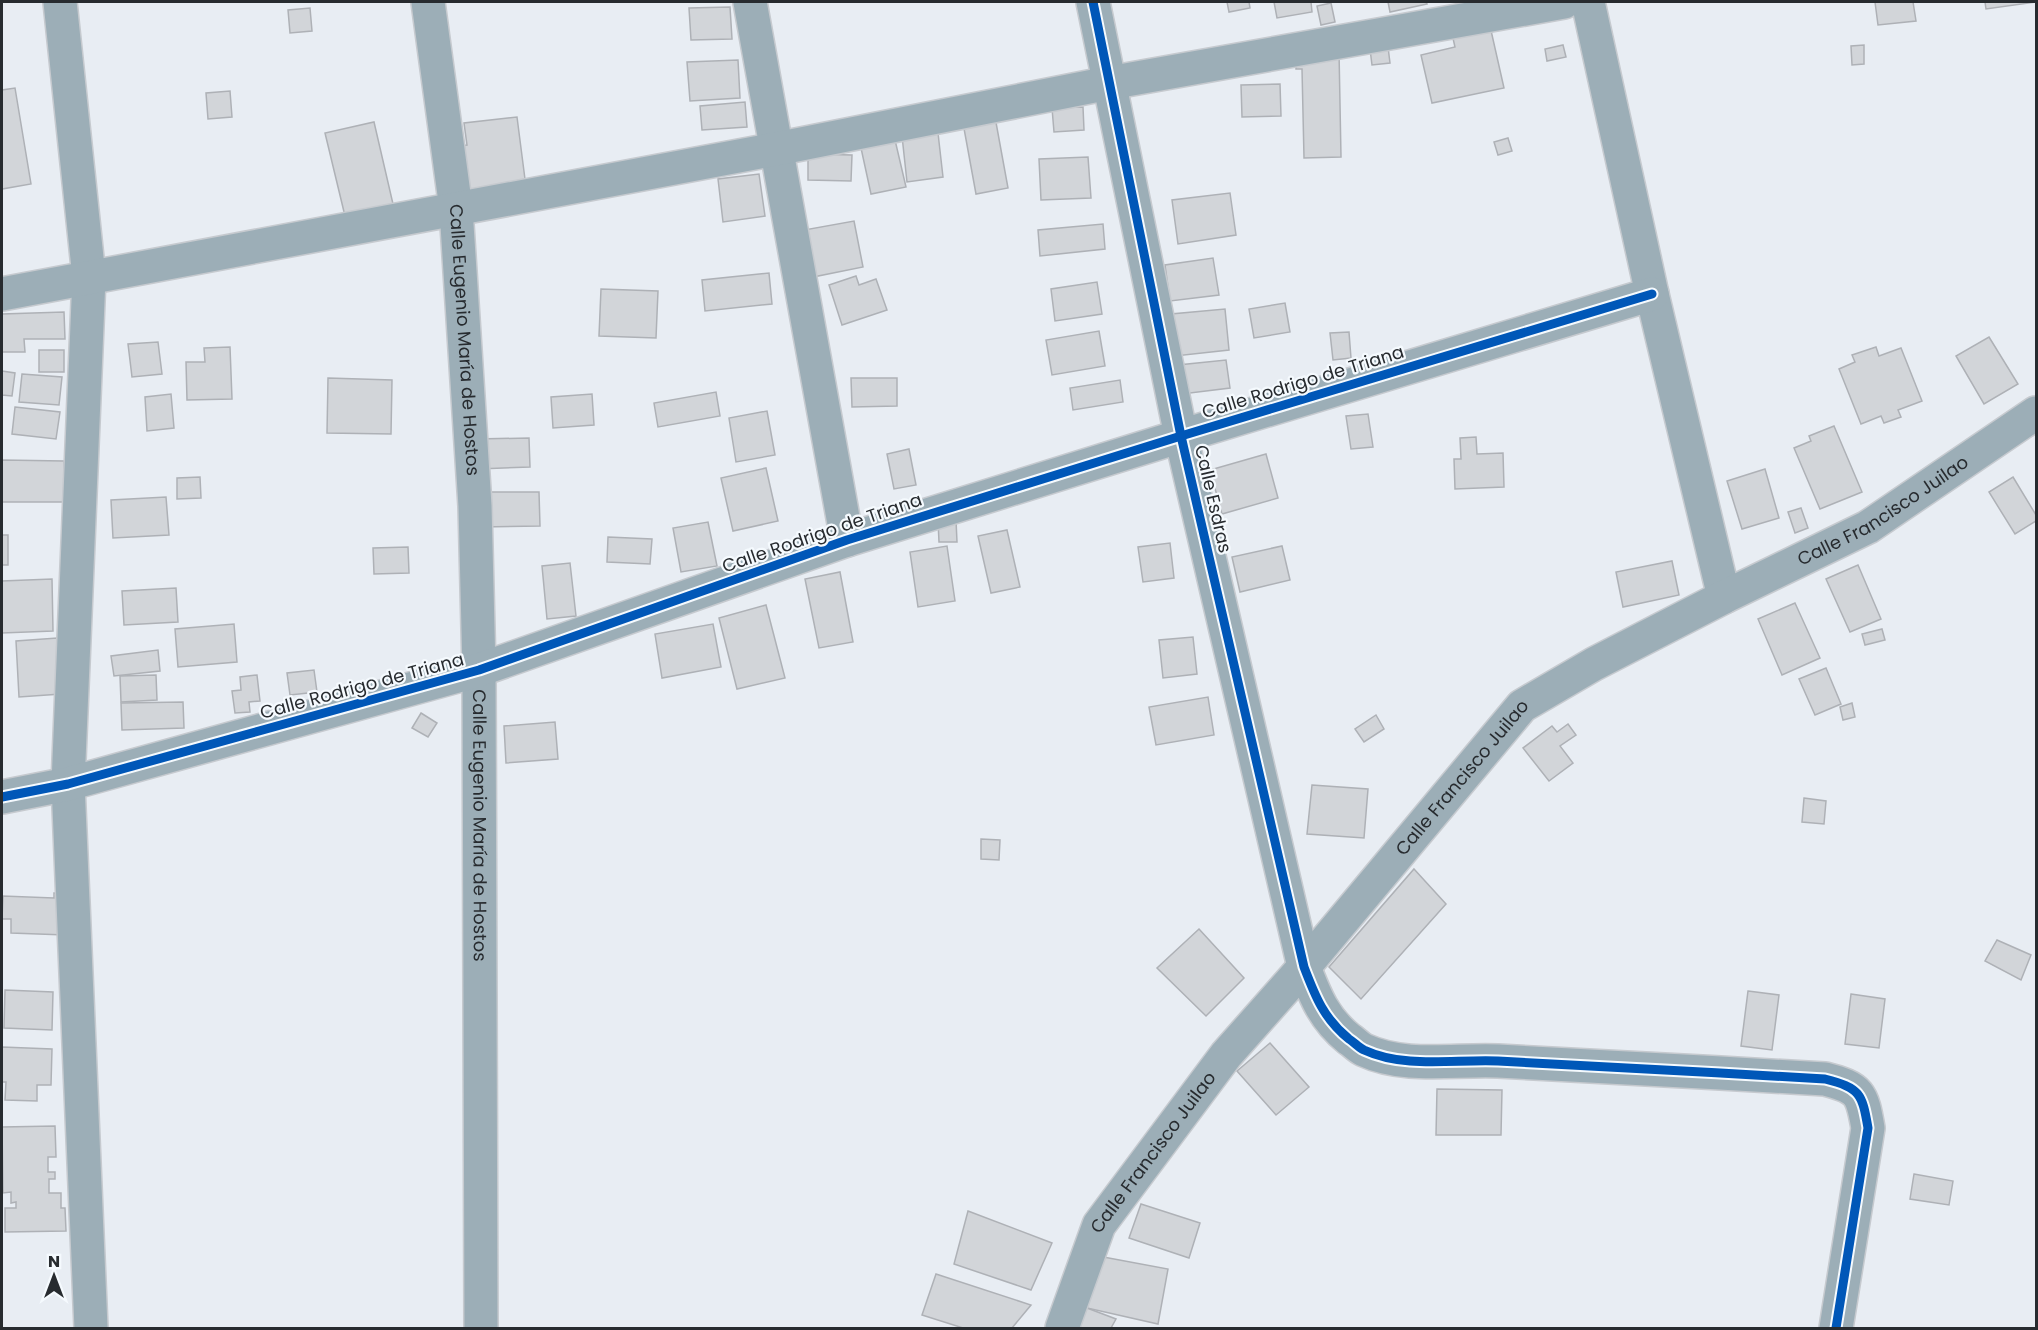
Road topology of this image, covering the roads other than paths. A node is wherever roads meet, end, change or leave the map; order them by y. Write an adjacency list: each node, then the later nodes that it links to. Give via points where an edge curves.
1 (60, 2): 10 (street)
2 (428, 2): 9 (street, Calle Eugenio María de Hostos)
3 (750, 2): 8 (street)
4 (1093, 2): 7 (street, Calle Esdras)
5 (1564, 2): 7 (street)
6 (1588, 2): 12 (street)
7 (1109, 83): 8 (street); 14 (street, Calle Esdras)
8 (776, 149): 9 (street); 15 (street)
9 (456, 209): 10 (street); 17 (street, Calle Eugenio María de Hostos, via 475,506)
10 (89, 277): 11 (street); 18 (street)
11 (2, 294)
12 (1652, 294): 14 (street, Calle Rodrigo de Triana); 16 (street)
13 (2037, 413): 16 (street, Calle Francisco Juilao, via 1868,527)
14 (1181, 436): 15 (street, Calle Rodrigo de Triana); 20 (street, Calle Esdras)
15 (847, 540): 17 (street, Calle Rodrigo de Triana)
16 (1724, 597): 20 (street, Calle Francisco Juilao, via 1522,706)
17 (479, 670): 18 (street, Calle Rodrigo de Triana); 22 (street, Calle Eugenio María de Hostos)
18 (68, 784): 19 (street, Calle Rodrigo de Triana); 21 (street)
19 (2, 797)
20 (1304, 967): 23 (street, Calle Francisco Juilao, via 1226,1055 1099,1225); 24 (street, Calle Esdras, via 1318,1004 1337,1029 1362,1049 1391,1059 1825,1079 1848,1085 1859,1096 1868,1128)
21 (91, 1329)
22 (481, 1329)
23 (1062, 1329)
24 (1836, 1329)

